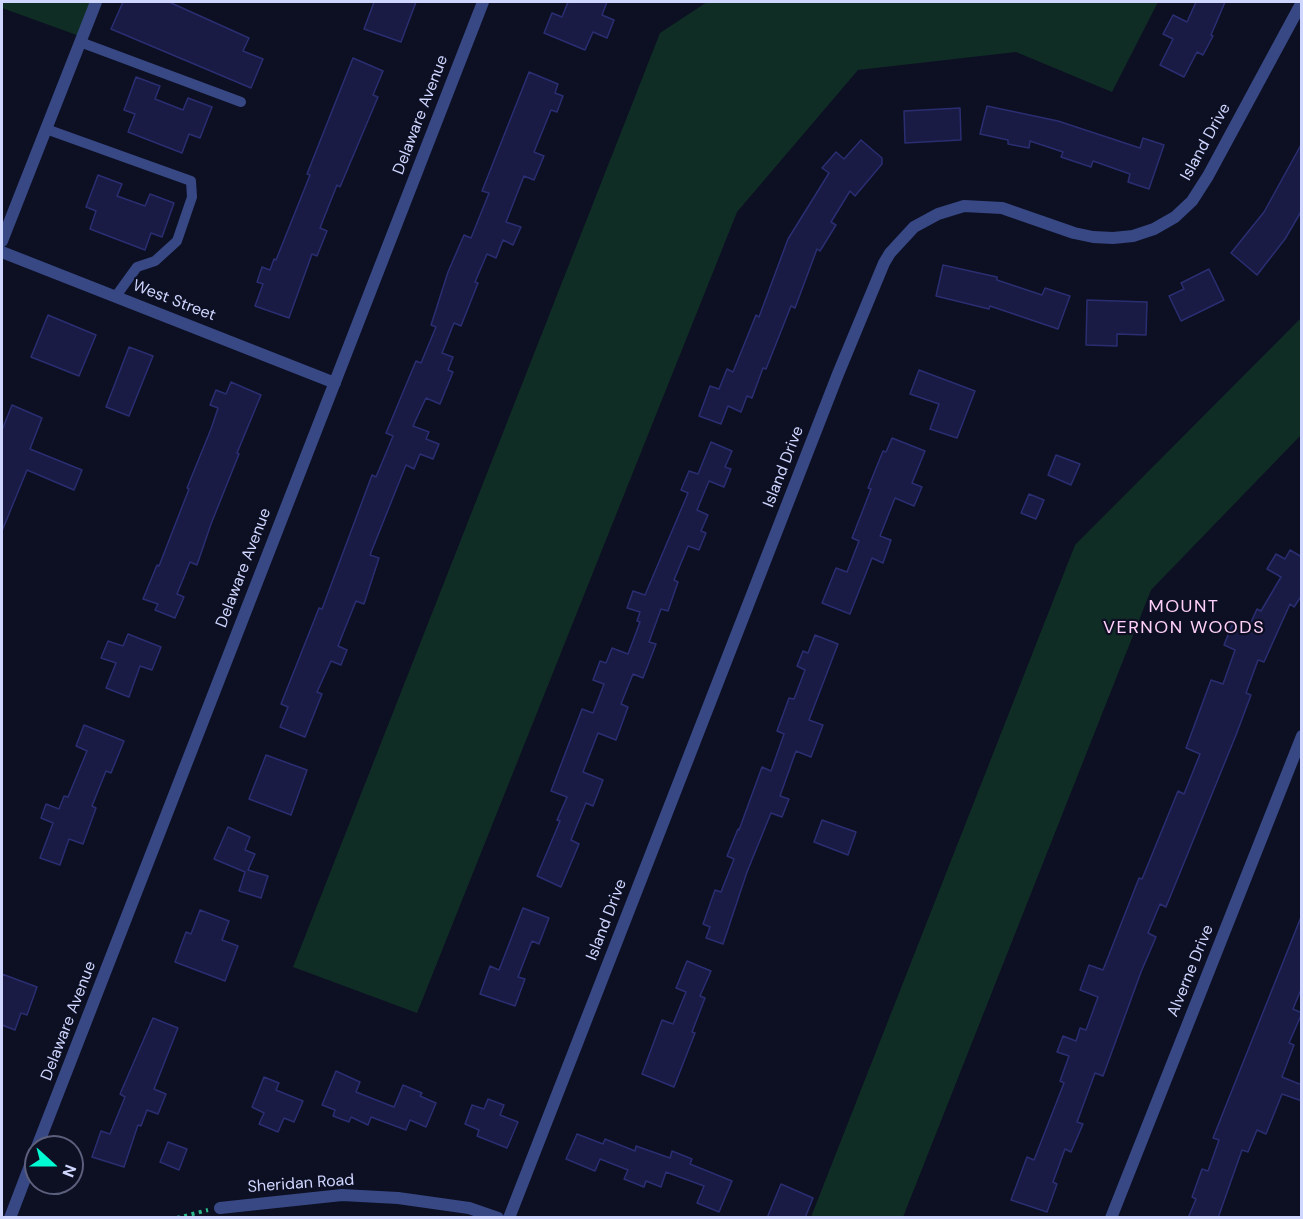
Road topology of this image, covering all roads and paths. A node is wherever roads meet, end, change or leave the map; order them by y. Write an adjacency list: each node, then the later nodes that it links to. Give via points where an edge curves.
1 (96, 2): 4 (street)
2 (483, 2): 10 (street, Delaware Avenue)
3 (1302, 2): 18 (street, Island Drive, via 1208,176 1192,201 1175,217 1133,236 1103,238 1074,233 1002,208 964,206 914,227 890,253 833,385)
4 (80, 42): 5 (lane); 6 (street)
5 (241, 102)
6 (46, 129): 7 (street); 9 (lane, via 191,182 192,196 177,241 155,261 137,267)
7 (2, 241)
8 (2, 252): 9 (street, West Street)
9 (116, 296): 10 (street, West Street)
10 (335, 382): 12 (street, Delaware Avenue)
11 (1302, 736): 19 (street, Alverne Drive)
12 (42, 1135)
13 (24, 1182): 15 (street, Delaware Avenue)
14 (220, 1208): 16 (path); 17 (street, Sheridan Road, via 342,1195 469,1208)
15 (10, 1218)
16 (177, 1218)
17 (498, 1218)
18 (509, 1218)
19 (1112, 1218)

